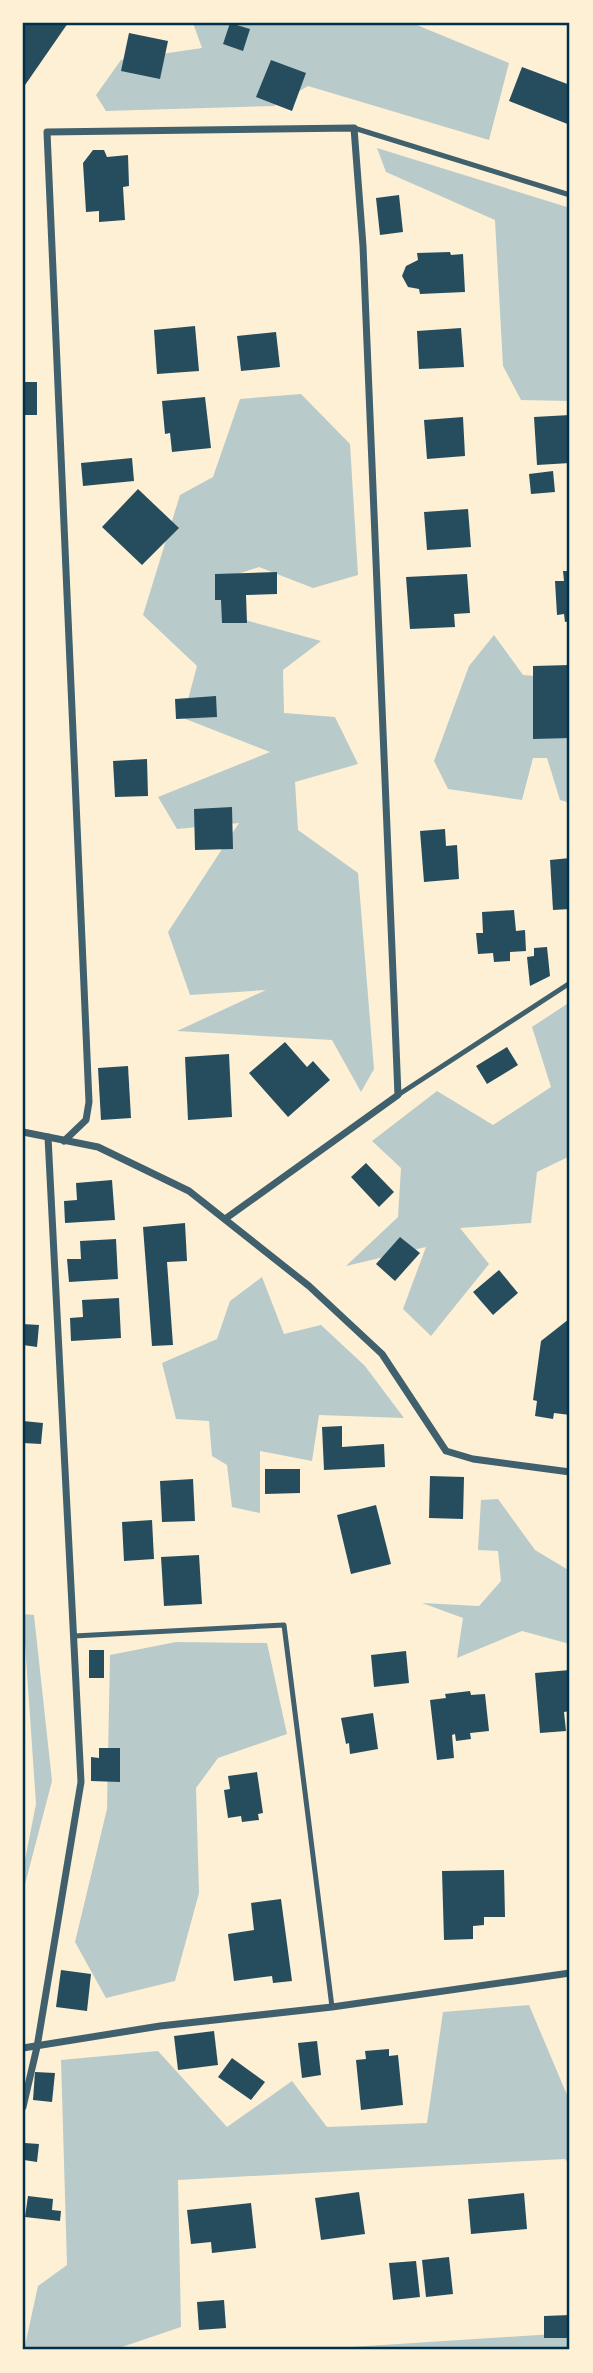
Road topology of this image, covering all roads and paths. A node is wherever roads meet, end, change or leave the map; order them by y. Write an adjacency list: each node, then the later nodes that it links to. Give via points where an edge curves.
1 (354, 128): 2 (lane); 4 (street); 7 (street, via 47,132 89,1102 86,1120)
2 (570, 195)
3 (570, 984): 4 (lane)
4 (398, 1095): 8 (street)
5 (23, 1132): 6 (street)
6 (48, 1137): 7 (street); 10 (street)
7 (64, 1140): 8 (street, via 98,1147 189,1191)
8 (225, 1219): 9 (street, via 309,1286 382,1354 446,1451)
9 (570, 1472)
10 (74, 1636): 12 (lane, via 284,1625); 13 (street, via 81,1782)
11 (570, 1973): 12 (street)
12 (332, 2007): 13 (street, via 160,2025)
13 (37, 2047): 14 (street); 15 (street)
14 (23, 2048)
15 (23, 2107)

